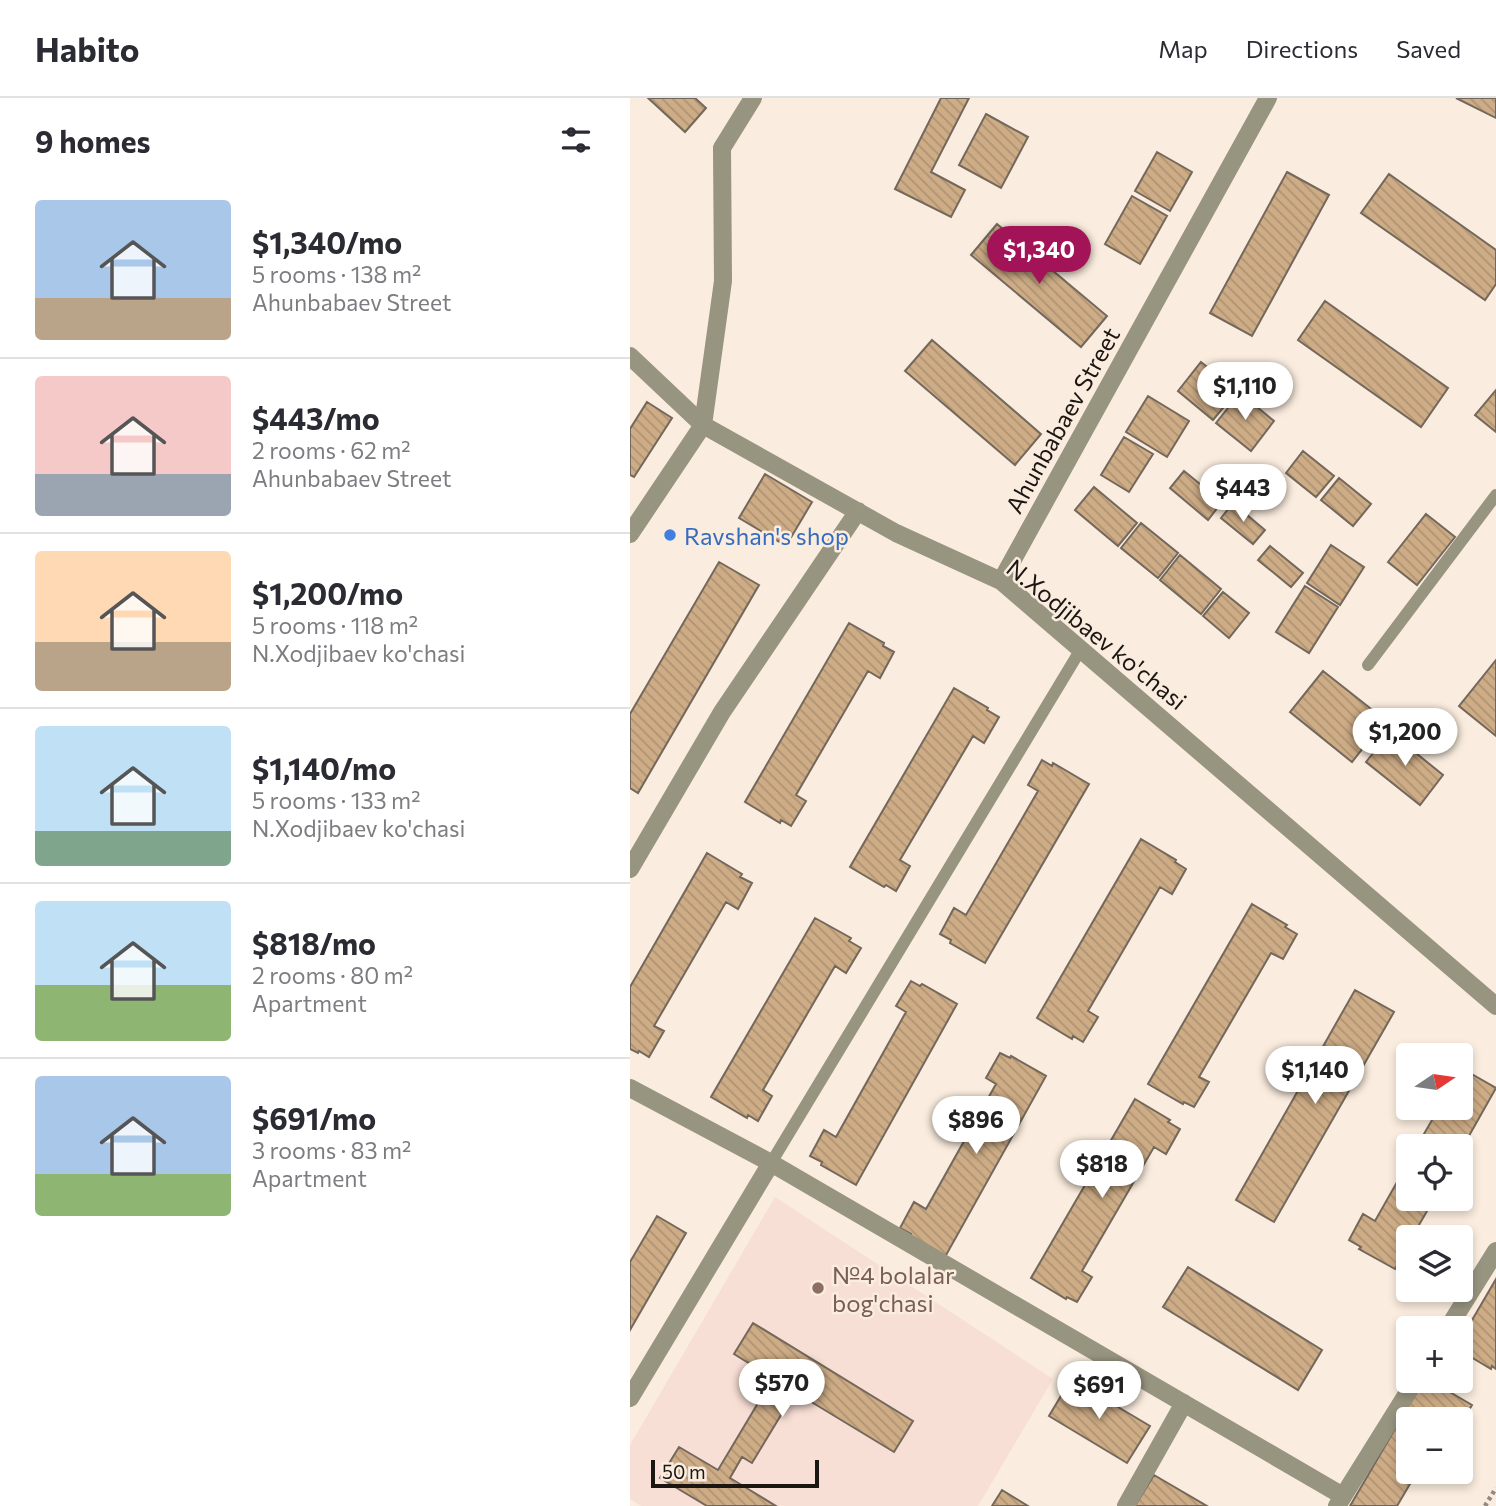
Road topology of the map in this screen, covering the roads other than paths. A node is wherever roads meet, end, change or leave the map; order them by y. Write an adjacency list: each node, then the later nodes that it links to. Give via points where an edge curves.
1 (753, 98): 4 (street, via 722,148 723,281)
2 (1268, 98): 8 (street, Ahunbabaev Street)
3 (630, 356): 4 (street, N.Xodjibaev ko'chasi)
4 (703, 425): 6 (street, N.Xodjibaev ko'chasi); 7 (street)
5 (1496, 495): 10 (lane)
6 (858, 511): 8 (street, N.Xodjibaev ko'chasi); 11 (street, via 722,712)
7 (630, 534)
8 (1001, 581): 9 (street, N.Xodjibaev ko'chasi)
9 (1081, 649): 12 (street, N.Xodjibaev ko'chasi); 14 (lane)
10 (1368, 665)
11 (630, 869)
12 (1496, 1006)
13 (630, 1088): 14 (street)
14 (771, 1163): 18 (street); 19 (street)
15 (1496, 1251): 16 (street)
16 (1455, 1316)
17 (1408, 1393): 20 (street)
18 (630, 1398)
19 (1184, 1404): 20 (street); 21 (street)
20 (1340, 1501)
21 (1126, 1506)

